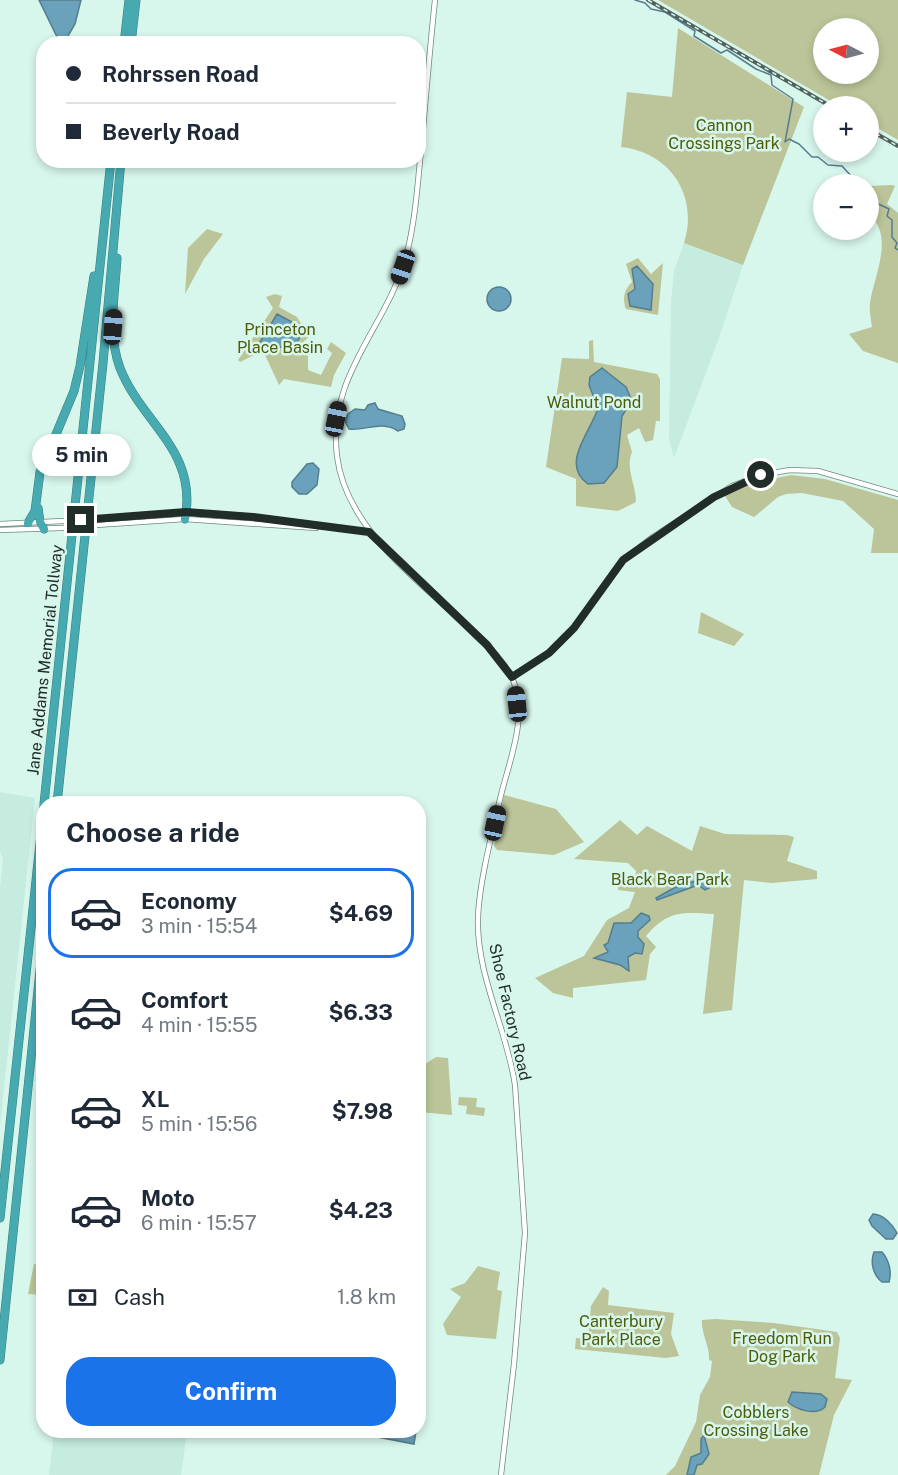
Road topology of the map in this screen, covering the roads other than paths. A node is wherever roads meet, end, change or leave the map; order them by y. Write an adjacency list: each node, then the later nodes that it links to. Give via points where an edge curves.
1 (129, 0): 4 (highway)
2 (136, 0): 5 (highway)
3 (435, 0): 6 (street, Shoe Factory Road)
4 (125, 36)
5 (133, 36)
6 (426, 85)
7 (110, 168): 12 (highway, via 80,366 74,391 40,472)
8 (110, 168): 22 (highway, Jane Addams Memorial Tollway)
9 (121, 168): 23 (highway, Jane Addams Memorial Tollway)
10 (122, 168): 14 (highway, via 114,345 128,382 182,466 189,490)
11 (417, 168): 20 (street, Shoe Factory Road, via 409,246 393,294 343,387 336,419 337,455 344,489)
12 (37, 490): 16 (highway, via 36,512); 18 (highway)
13 (898, 494): 21 (street, via 818,471 761,475 732,486 623,560 574,628 549,653)
14 (185, 515): 15 (street); 20 (street)
15 (97, 522): 18 (street, bridge, via 61,528); 18 (street, bridge, via 63,521)
16 (28, 523): 17 (street); 18 (street)
17 (0, 524)
18 (42, 526): 19 (street)
19 (0, 530)
20 (369, 532): 21 (street, Shoe Factory Road, via 487,645)
21 (512, 677): 28 (street, Shoe Factory Road, via 519,717 478,918 483,965 512,1061 525,1233)
22 (45, 796)
23 (58, 796)
24 (36, 880): 26 (highway, Jane Addams Memorial Tollway)
25 (36, 1010): 27 (highway)
26 (0, 1218)
27 (0, 1360)
28 (501, 1472)

